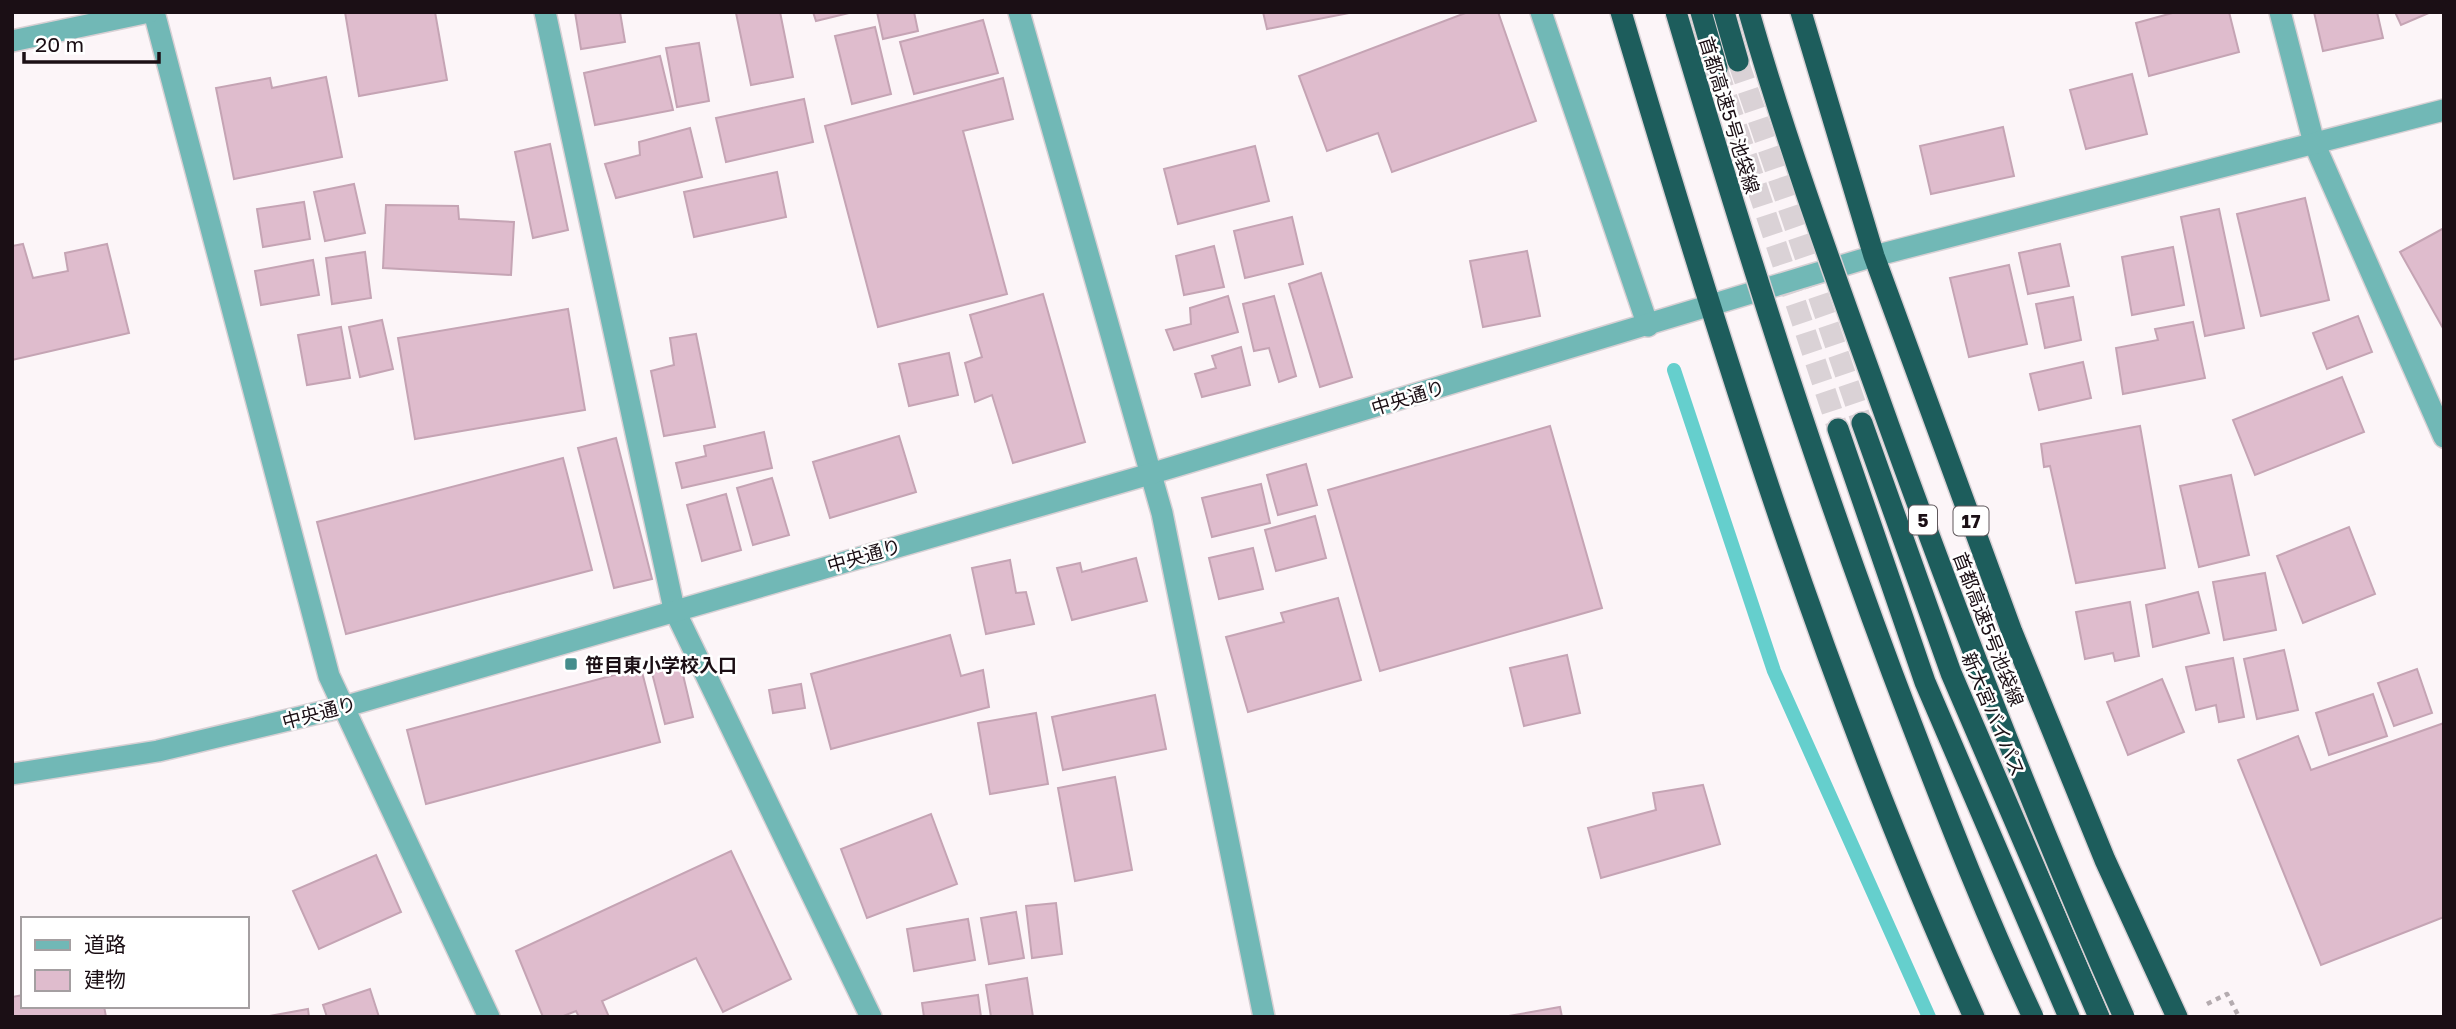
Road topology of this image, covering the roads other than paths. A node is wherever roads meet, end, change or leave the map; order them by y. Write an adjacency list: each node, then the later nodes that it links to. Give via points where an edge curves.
1 (151, 12): 12 (street); 25 (street, via 326,663)
2 (545, 12): 24 (street)
3 (1019, 12): 23 (street)
4 (1541, 12): 19 (street)
5 (1620, 12): 18 (highway)
6 (1676, 12): 31 (highway, 首都高速5号池袋線, bridge, via 1799,410 1874,624 1986,916)
7 (1701, 12): 14 (highway)
8 (1724, 12): 13 (highway)
9 (1749, 12): 34 (highway, 首都高速5号池袋線 / 5, bridge, via 1856,334 1956,610 2060,873)
10 (1801, 12): 17 (highway, 17)
11 (2280, 12): 16 (street)
12 (12, 41)
13 (1738, 61)
14 (1717, 68)
15 (2444, 110): 16 (street, 中央通り)
16 (2315, 143): 17 (street, 中央通り); 22 (street)
17 (1874, 256): 18 (street, 中央通り); 35 (highway, 17, via 2011,632)
18 (1708, 306): 19 (street, 中央通り); 30 (highway, via 1831,665)
19 (1648, 326): 23 (street, 中央通り)
20 (1862, 423): 33 (highway, 新大宮バイパス, via 1951,673)
21 (1838, 429): 32 (highway, via 1925,682)
22 (2444, 437)
23 (1150, 474): 24 (street, 中央通り); 29 (street, via 1162,513)
24 (674, 609): 25 (street, 中央通り); 28 (street)
25 (343, 707): 26 (street, 中央通り, via 158,751); 27 (street)
26 (12, 774)
27 (489, 1017)
28 (871, 1017)
29 (1264, 1017)
30 (1973, 1017)
31 (2034, 1017)
32 (2069, 1017)
33 (2098, 1017)
34 (2124, 1017)
35 (2176, 1017)

